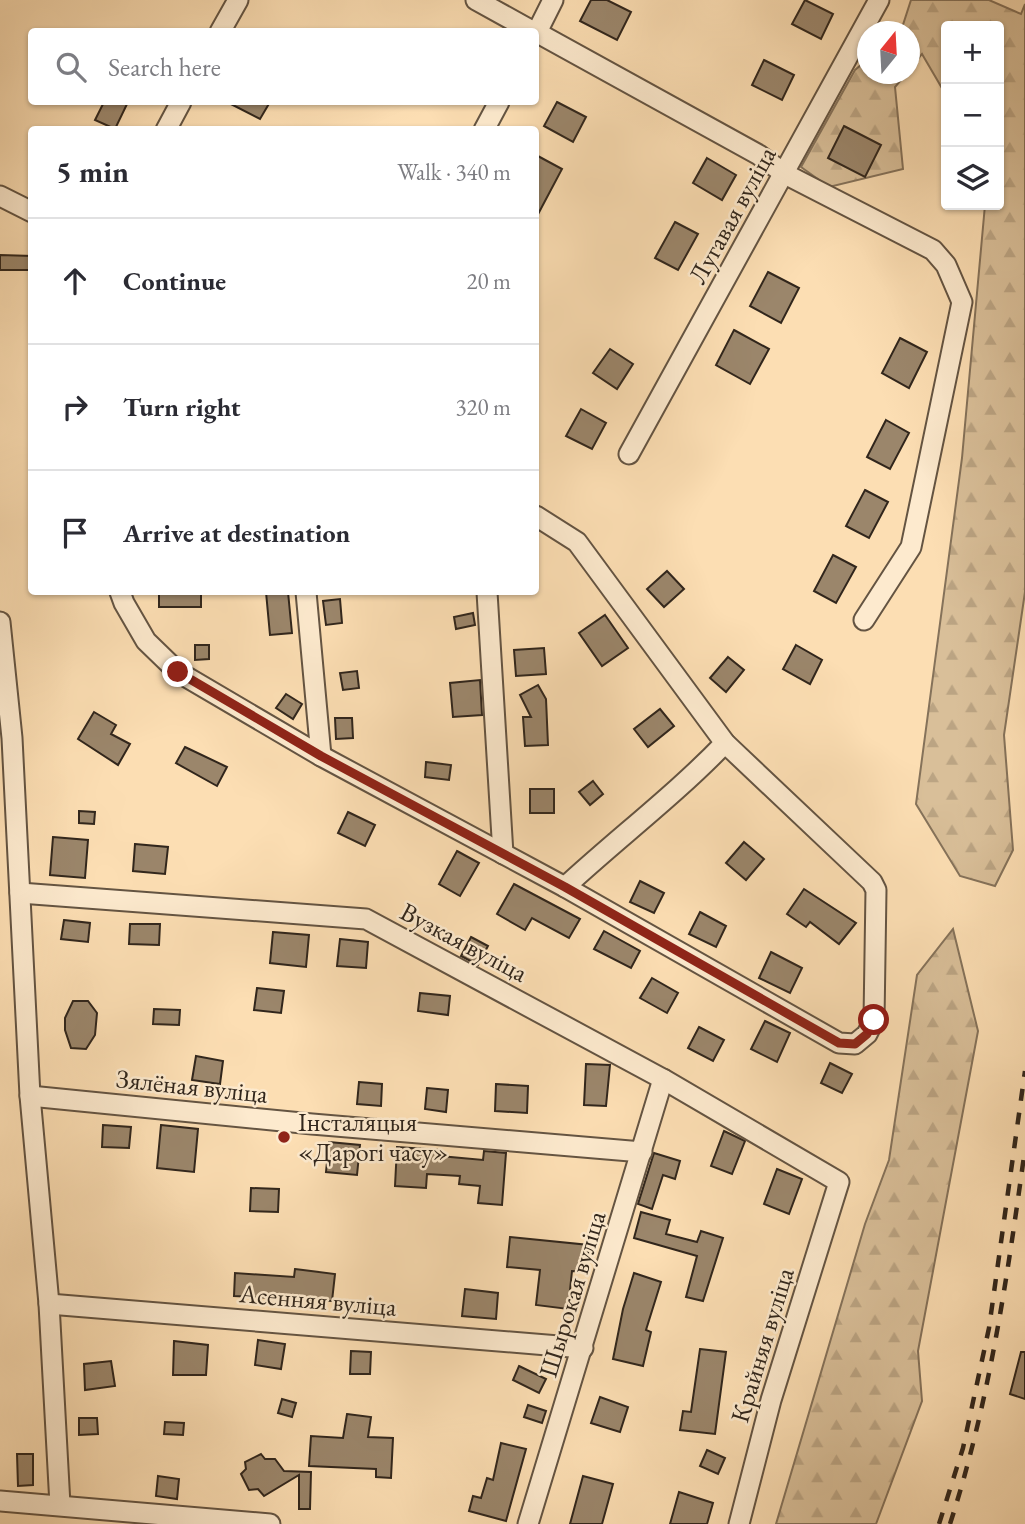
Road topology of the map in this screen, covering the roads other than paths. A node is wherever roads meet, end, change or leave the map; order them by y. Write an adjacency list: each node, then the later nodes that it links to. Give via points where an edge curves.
1 (237, 0): 5 (street)
2 (476, 0): 6 (street)
3 (553, 0): 7 (street)
4 (879, 0): 13 (street, Лугавая вуліца)
5 (222, 28)
6 (526, 28)
7 (538, 28)
8 (539, 35): 13 (street, via 760,155)
9 (179, 105): 11 (street)
10 (497, 105): 12 (street)
11 (168, 126)
12 (486, 126)
13 (785, 174): 16 (street, Лугавая вуліца); 21 (street, via 933,250 946,265 962,302 911,547)
14 (0, 196): 15 (street)
15 (28, 210)
16 (629, 454)
17 (539, 518): 23 (street, via 577,542)
18 (121, 595): 24 (street, via 146,641 178,672)
19 (306, 595): 24 (street)
20 (487, 595): 25 (street)
21 (864, 620)
22 (0, 622): 27 (street)
23 (724, 743): 26 (street, via 685,784); 26 (street, via 872,881 876,890 874,1020 867,1034 855,1044 839,1043)
24 (321, 756): 25 (street)
25 (503, 854): 26 (street)
26 (565, 887)
27 (20, 893): 28 (street, Вузкая вуліца, via 366,919); 29 (street)
28 (663, 1079): 30 (street, Шырокая вуліца); 31 (street, Вузкая вуліца)
29 (30, 1096): 30 (street, Зялёная вуліца); 32 (street)
30 (642, 1152): 33 (street, Шырокая вуліца)
31 (839, 1182): 38 (street, Крайняя вуліца, via 771,1400)
32 (49, 1304): 33 (street, Асенняя вуліца); 35 (street)
33 (583, 1348): 37 (street, Шырокая вуліца)
34 (0, 1501): 35 (street)
35 (60, 1505): 36 (street)
36 (270, 1524)
37 (528, 1524)
38 (739, 1524)

